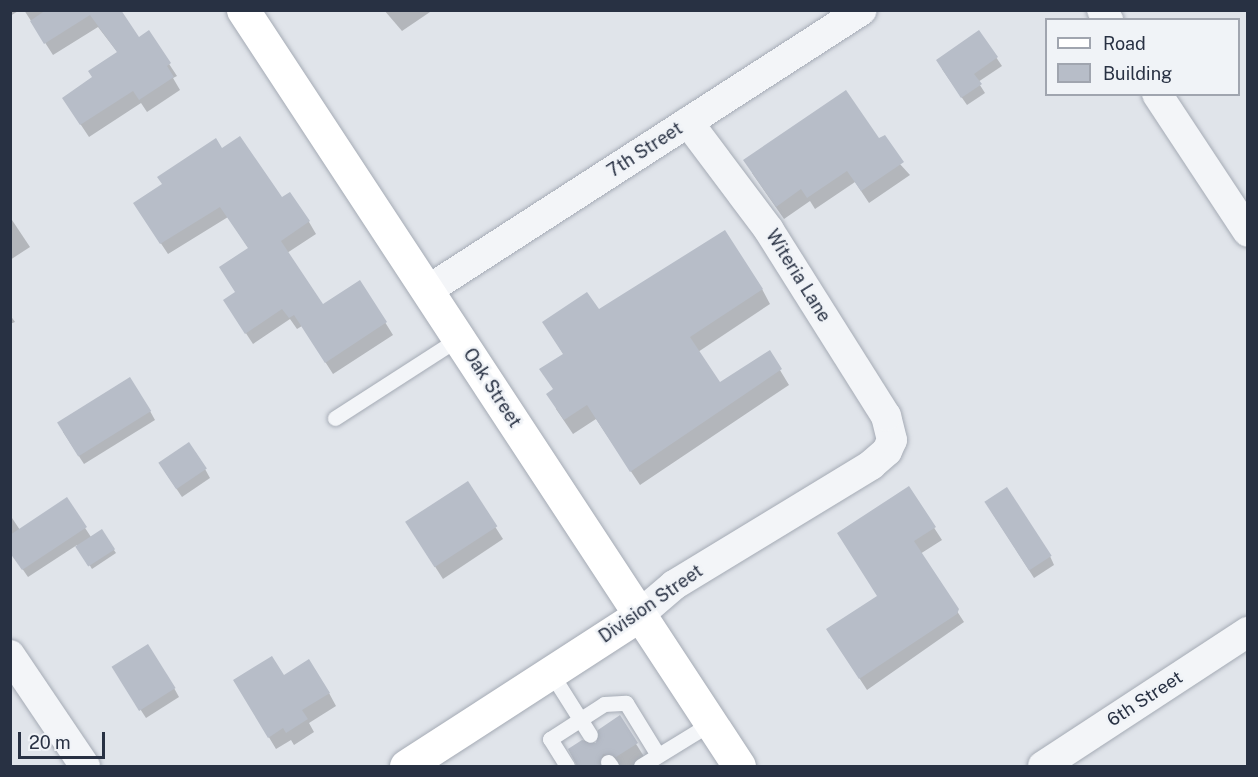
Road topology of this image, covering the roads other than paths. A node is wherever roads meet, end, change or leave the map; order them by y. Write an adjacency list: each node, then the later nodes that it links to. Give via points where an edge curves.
1 (243, 10): 6 (main road, Oak Street)
2 (862, 10): 4 (street, 7th Street)
3 (1158, 96): 5 (street)
4 (688, 122): 6 (street, 7th Street); 9 (street, Witeria Lane, via 770,230 886,417)
5 (1248, 232)
6 (428, 290): 7 (main road, Oak Street)
7 (459, 338): 8 (lane); 10 (main road, Oak Street)
8 (335, 418)
9 (892, 440): 10 (street, Division Street, via 871,465 674,585)
10 (639, 615): 13 (main road, Division Street); 15 (main road, Oak Street)
11 (1248, 632): 23 (street, 6th Street)
12 (10, 655): 18 (street)
13 (551, 673): 14 (lane); 19 (main road, Division Street)
14 (580, 719): 16 (lane); 17 (lane, via 603,704 626,704); 20 (lane, via 550,739)
15 (711, 723): 17 (lane); 22 (main road, Oak Street)
16 (590, 735)
17 (658, 755): 21 (lane)
18 (85, 766)
19 (406, 766)
20 (567, 766)
21 (641, 766)
22 (740, 766)
23 (1043, 766)

